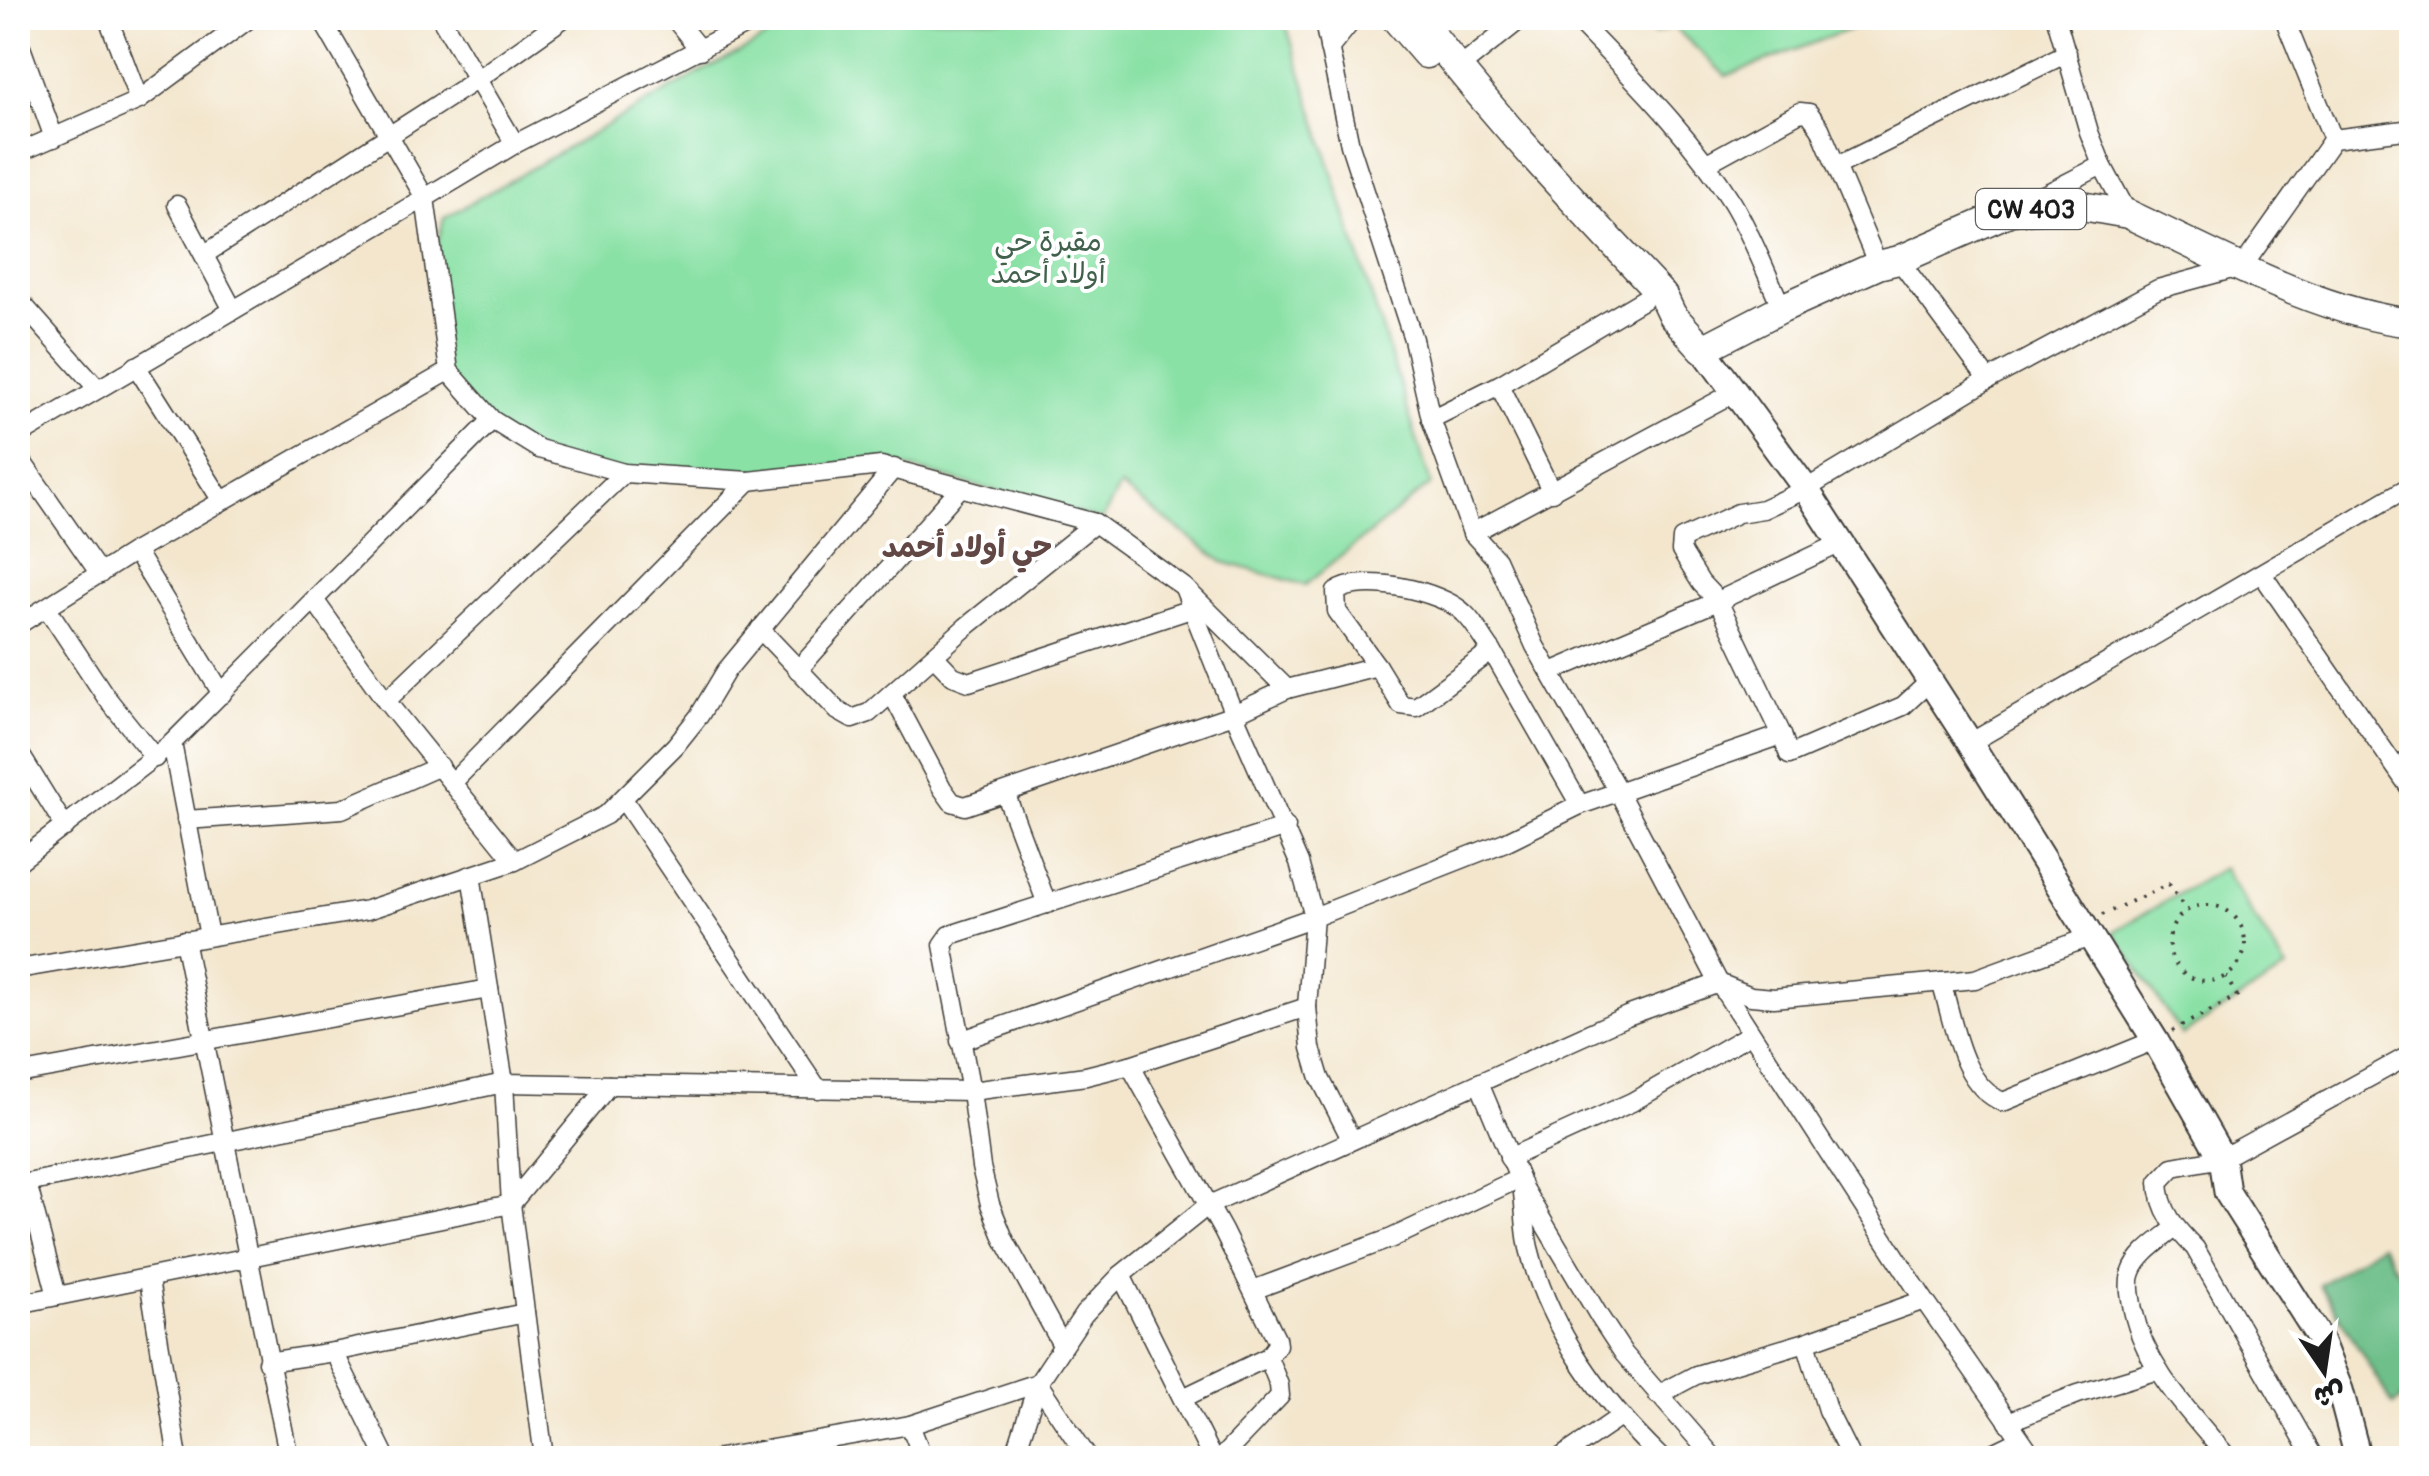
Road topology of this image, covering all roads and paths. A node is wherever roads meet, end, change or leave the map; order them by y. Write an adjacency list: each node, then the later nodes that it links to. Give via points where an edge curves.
1 (108, 18): 23 (street)
2 (250, 18): 16 (street)
3 (321, 18): 25 (street)
4 (441, 18): 22 (street)
5 (564, 18): 22 (street)
6 (674, 18): 19 (street)
7 (759, 18): 19 (street)
8 (1323, 18): 18 (street)
9 (1354, 18): 18 (street)
10 (1395, 18): 40 (main road, via 1529,178)
11 (1419, 18): 21 (main road)
12 (1522, 18): 21 (street)
13 (1576, 18): 30 (street)
14 (2056, 18): 20 (street)
15 (2284, 18): 27 (street)
16 (229, 24): 23 (street)
17 (18, 39): 26 (street)
18 (1329, 49): 53 (street, via 1350,145)
19 (700, 50): 28 (street)
20 (2067, 54): 31 (street); 32 (street)
21 (1458, 69): 44 (main road, via 1662,296)
22 (479, 78): 25 (street); 28 (street)
23 (139, 100): 26 (street)
24 (2412, 129): 27 (street)
25 (389, 135): 33 (street); 37 (street)
26 (54, 138): 29 (street)
27 (2333, 139): 39 (street)
28 (514, 144): 33 (street)
29 (18, 153)
30 (1707, 164): 32 (street, via 1806,112); 42 (street)
31 (2102, 165): 35 (street); 36 (street)
32 (1837, 166): 38 (street)
33 (425, 198): 43 (street); 48 (street)
34 (176, 205): 37 (street)
35 (2011, 211): 36 (main road, CW 403, via 2082,206); 38 (main road, CW 403)
36 (2128, 214): 39 (main road, CW 403)
37 (204, 254): 43 (street)
38 (1888, 263): 42 (main road, CW 403); 49 (street)
39 (2243, 266): 45 (main road, CW 403, via 2300,294); 49 (street, via 2158,290)
40 (1644, 299): 44 (main road); 50 (street)
41 (18, 300): 51 (street)
42 (1782, 308): 46 (main road, CW 403)
43 (234, 310): 47 (street)
44 (1672, 316): 46 (main road)
45 (2412, 323)
46 (1704, 349): 52 (main road)
47 (136, 366): 51 (street); 64 (street)
48 (449, 371): 54 (street); 64 (street)
49 (1988, 380): 62 (street)
50 (1499, 385): 53 (street); 63 (street)
51 (98, 389): 55 (street)
52 (1735, 392): 62 (main road); 63 (street)
53 (1431, 419): 66 (street)
54 (492, 420): 58 (street, via 539,449); 72 (street)
55 (18, 436)
56 (18, 456): 69 (street)
57 (894, 468): 59 (street, via 862,466); 61 (street); 77 (street)
58 (624, 474): 59 (street); 87 (street)
59 (748, 482): 95 (street)
60 (2412, 485): 70 (street)
61 (960, 488): 65 (street); 81 (street)
62 (1806, 489): 67 (main road); 73 (street, via 1682,540 1681,551)
63 (1552, 492): 66 (street)
64 (222, 501): 68 (street)
65 (1095, 523): 71 (street); 79 (street)
66 (1472, 534): 82 (street, via 1496,559)
67 (1842, 544): 73 (street); 83 (main road)
68 (135, 551): 69 (street); 85 (street)
69 (100, 574): 74 (street)
70 (2262, 574): 91 (street); 96 (street)
71 (1184, 587): 75 (street); 84 (street)
72 (315, 601): 85 (street); 87 (street)
73 (1718, 601): 82 (street); 89 (street)
74 (47, 608): 76 (street); 93 (street)
75 (1190, 609): 79 (street, via 969,682 952,676); 88 (street)
76 (18, 626)
77 (760, 629): 81 (street); 99 (street, via 675,746)
78 (1492, 652): 80 (street, via 1416,707 1401,705); 80 (street, via 1464,612 1443,598 1345,585 1336,592 1338,611); 100 (street)
79 (934, 656): 86 (street)
80 (1377, 666): 84 (street)
81 (798, 670): 86 (street, via 852,720)
82 (1552, 672): 97 (street)
83 (1928, 682): 89 (street, via 1903,706 1789,754); 91 (main road)
84 (1287, 689): 88 (street)
85 (222, 694): 90 (street)
86 (892, 694): 98 (street, via 952,802 974,805)
87 (386, 701): 94 (street)
88 (1234, 714): 98 (street); 103 (street)
89 (1782, 736): 97 (street)
90 (172, 743): 93 (street); 101 (street)
91 (1970, 743): 110 (main road)
92 (18, 750): 102 (street)
93 (155, 758): 102 (street)
94 (440, 766): 95 (street); 101 (street, via 342,809)
95 (453, 782): 104 (street)
96 (2412, 790)
97 (1618, 792): 100 (street); 116 (street)
98 (1006, 794): 107 (street)
99 (624, 799): 104 (street, via 606,815); 129 (street)
100 (1580, 804): 109 (street, via 1505,842)
101 (186, 820): 111 (street)
102 (66, 827): 105 (street)
103 (1286, 827): 107 (street); 109 (street)
104 (515, 861): 106 (street)
105 (18, 862)
106 (472, 875): 111 (street, via 367,910); 117 (street)
107 (1046, 904): 122 (street, via 946,938 942,951)
108 (2186, 910): 110 (path, via 2168,884); 114 (path, via 2168,944 2178,968 2200,980); 114 (path, via 2210,904 2240,922 2246,946)
109 (1314, 917): 118 (street); 122 (street)
110 (2086, 931): 115 (street, via 1997,972); 121 (main road)
111 (208, 936): 112 (street)
112 (184, 940): 113 (street); 120 (street)
113 (21, 964)
114 (2226, 976): 121 (path, via 2238,996)
115 (1941, 982): 116 (street, via 1774,998); 121 (street, via 1968,1070 1980,1088 2003,1102)
116 (1719, 984): 119 (street); 127 (street, via 1627,1016)
117 (489, 989): 120 (street); 126 (street)
118 (1307, 1007): 124 (street); 131 (street, via 1320,1078)
119 (1750, 1034): 133 (street, via 1632,1102); 145 (street)
120 (202, 1039): 125 (street); 132 (street)
121 (2155, 1040): 134 (main road)
122 (960, 1041): 130 (street)
123 (2412, 1054): 134 (street)
124 (1130, 1065): 130 (street); 138 (street)
125 (18, 1074)
126 (504, 1083): 128 (street); 132 (street); 137 (street)
127 (1479, 1083): 131 (street); 133 (street)
128 (609, 1085): 129 (street); 137 (street)
129 (818, 1089): 130 (street)
130 (971, 1091): 149 (street, via 990,1204)
131 (1351, 1139): 138 (street)
132 (222, 1143): 136 (street); 140 (street)
133 (1510, 1158): 135 (street)
134 (2222, 1158): 139 (street, via 2181,1164 2164,1174 2159,1190); 180 (main road, via 2227,1192 2319,1337)
135 (1520, 1183): 143 (street); 155 (street, via 1600,1316); 157 (street, via 1530,1253 1548,1301)
136 (22, 1184): 144 (street)
137 (512, 1204): 140 (street); 147 (street)
138 (1207, 1206): 141 (street); 143 (street)
139 (2175, 1228): 153 (street, via 2131,1273 2137,1329); 179 (street, via 2195,1248)
140 (247, 1260): 142 (street); 152 (street)
141 (1122, 1274): 149 (street); 156 (street)
142 (149, 1280): 144 (street); 162 (street)
143 (1253, 1290): 151 (street, via 1276,1338)
144 (58, 1296): 146 (street)
145 (1924, 1300): 148 (street); 158 (street)
146 (18, 1304)
147 (525, 1313): 150 (street); 165 (street)
148 (1806, 1342): 155 (street, via 1696,1375); 175 (street, via 1827,1410)
149 (1062, 1345): 154 (street)
150 (334, 1352): 152 (street); 164 (street)
151 (1268, 1357): 156 (street); 171 (street, via 1280,1396)
152 (267, 1362): 163 (street)
153 (2155, 1371): 158 (street); 178 (street)
154 (1038, 1383): 159 (street); 168 (street); 169 (street)
155 (1658, 1395): 174 (street)
156 (1183, 1398): 170 (street)
157 (1620, 1416): 172 (street); 173 (street)
158 (2008, 1422): 160 (street)
159 (910, 1425): 161 (street); 167 (street)
160 (2020, 1440): 176 (street); 177 (street)
161 (808, 1451): 166 (street)
162 (178, 1458)
163 (288, 1458)
164 (386, 1458)
165 (544, 1458)
166 (720, 1458)
167 (923, 1458)
168 (1014, 1458)
169 (1088, 1458)
170 (1212, 1458)
171 (1221, 1458)
172 (1560, 1458)
173 (1662, 1458)
174 (1714, 1458)
175 (1851, 1458)
176 (1984, 1458)
177 (2034, 1458)
178 (2228, 1458)
179 (2314, 1458)
180 (2358, 1458)

